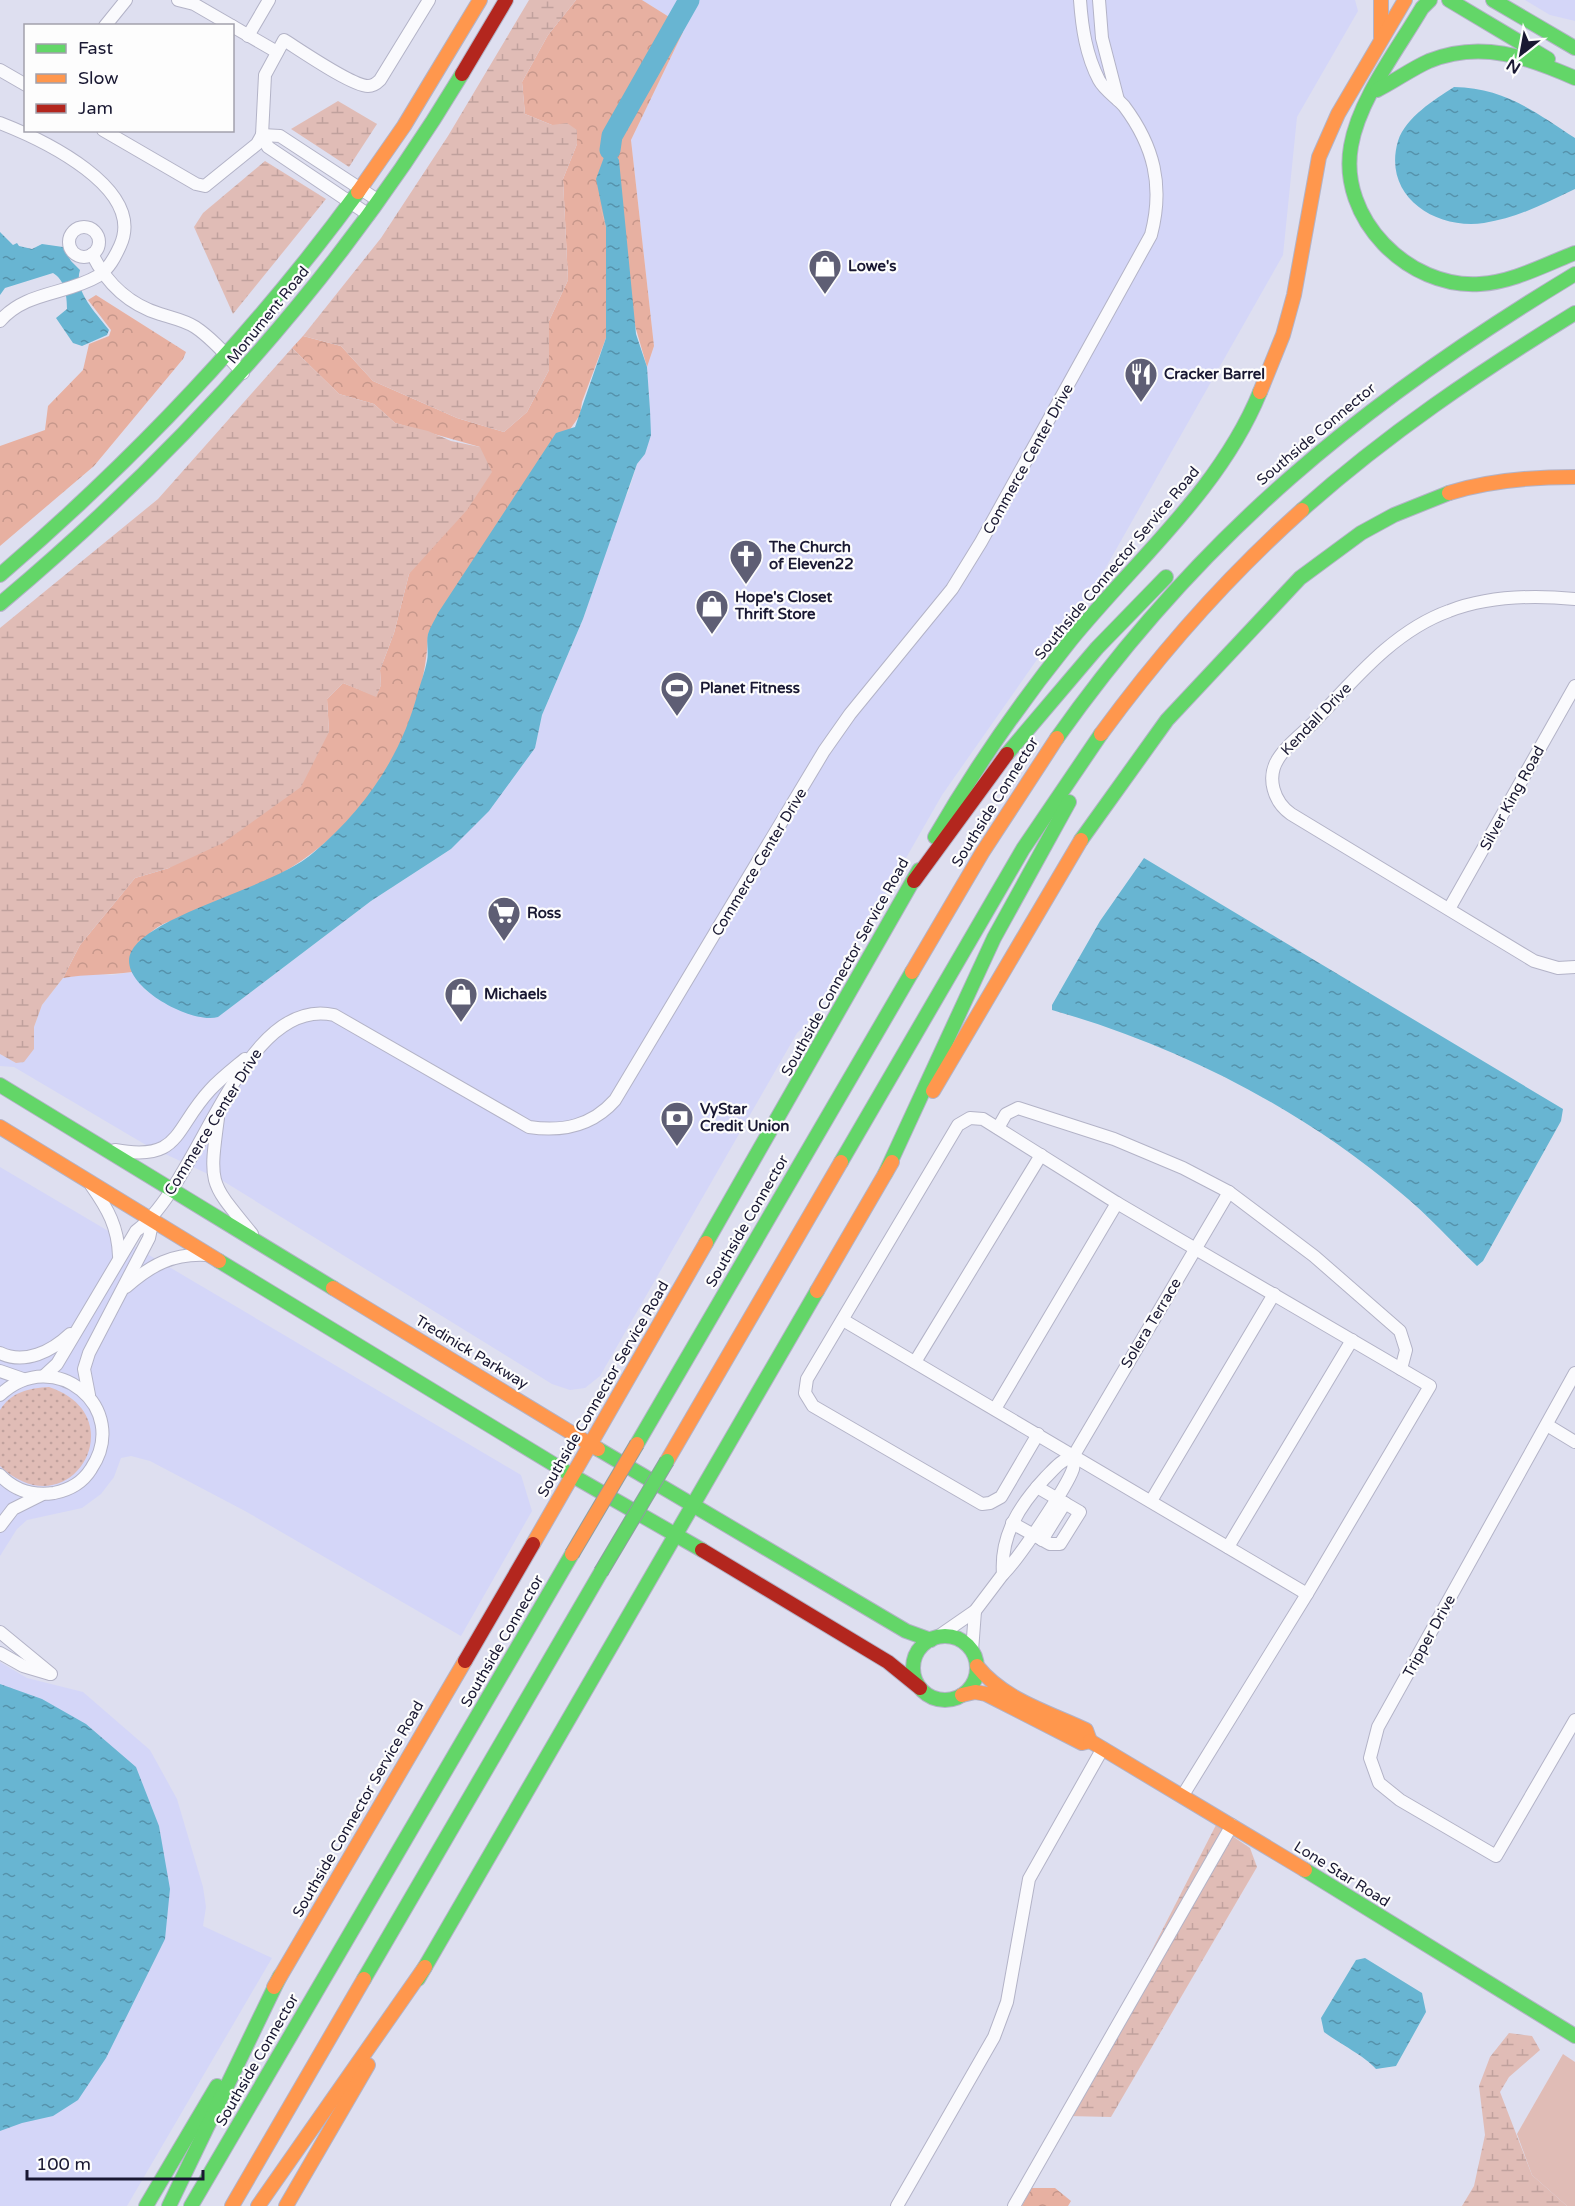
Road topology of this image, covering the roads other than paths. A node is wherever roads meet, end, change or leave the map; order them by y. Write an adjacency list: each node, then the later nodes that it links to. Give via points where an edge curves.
1 (126, 0): 14 (street)
2 (178, 0): 15 (street, via 194,4)
3 (269, 0): 17 (street)
4 (429, 0): 20 (street, via 374,85 354,81 284,40)
5 (480, 0): 31 (main road, Monument Road, via 405,124)
6 (506, 0): 33 (main road, Monument Road)
7 (1080, 0): 25 (street, Commerce Center Drive, via 1083,33 1094,68 1099,81)
8 (1099, 0): 25 (street, Commerce Center Drive, via 1102,38)
9 (1381, 0): 18 (main road)
10 (1405, 0): 18 (main road, Southside Connector Service Road)
11 (1430, 0): 24 (main road)
12 (1449, 0): 22 (main road)
13 (1493, 0): 19 (main road)
14 (107, 24)
15 (229, 24)
16 (234, 27): 17 (street)
17 (248, 36): 20 (street)
18 (1381, 43): 52 (main road, Southside Connector Service Road, via 1338,114 1319,157 1283,335 1238,436 1202,491 1070,641 1015,713 941,824)
19 (1575, 48)
20 (277, 52): 28 (street, via 265,75)
21 (0, 70): 23 (street)
22 (1575, 77): 24 (main road, via 1526,56 1473,49 1429,62)
23 (24, 84)
24 (1376, 91): 35 (main road, via 1351,147 1351,180 1363,218 1396,257 1416,270 1467,285 1499,281)
25 (1118, 100): 55 (street, Commerce Center Drive, via 1144,137 1156,171 1157,214 1143,254 972,558 928,621 824,751 611,1105 578,1126 547,1130 529,1127 321,1012 300,1015 282,1024)
26 (0, 123): 37 (street, via 67,156 91,171 106,188 124,225 114,260)
27 (106, 132): 28 (street, via 205,186 257,144)
28 (262, 135): 29 (street, via 280,136); 30 (street, via 268,147)
29 (314, 158): 30 (street); 31 (street)
30 (305, 171): 32 (street)
31 (360, 188): 32 (main road, Monument Road); 33 (street)
32 (351, 201): 34 (street); 41 (main road, Monument Road)
33 (379, 201): 34 (main road, Monument Road)
34 (369, 215): 42 (main road, Monument Road)
35 (1575, 253)
36 (92, 254): 37 (street)
37 (102, 274): 40 (street, via 84,284 24,301); 41 (street, via 141,307 195,327)
38 (1575, 274): 44 (main road, Southside Connector, via 1407,381)
39 (1575, 313): 45 (main road, via 1407,423)
40 (0, 321)
41 (227, 356): 42 (street); 48 (main road, Monument Road, via 100,488)
42 (243, 373): 50 (main road, Monument Road, via 118,501)
43 (1575, 477): 62 (main road, via 1503,480 1414,504 1332,553 1267,612 1157,732 1101,809)
44 (1274, 490): 46 (main road); 124 (main road, Southside Connector, bridge, via 1163,601 1090,690 1000,820)
45 (1276, 535): 62 (main road, via 1143,694 1067,806 994,938); 125 (main road, bridge, via 1239,569 1163,653 1068,778 1017,858)
46 (1202, 542)
47 (1178, 566): 52 (main road, via 1029,724)
48 (0, 575)
49 (1575, 599): 53 (street, Kendall Drive, via 1533,596 1496,600 1449,611 1406,633 1361,672 1278,759 1272,780 1281,807)
50 (0, 604)
51 (1575, 686): 53 (street, Silver King Road)
52 (914, 880): 90 (main road, Southside Connector Service Road)
53 (1449, 909): 54 (street, Kendall Drive, via 1534,961 1558,968)
54 (1575, 967)
55 (255, 1051): 57 (street, Commerce Center Drive); 60 (street, via 210,1090 179,1134 163,1149 138,1154)
56 (0, 1084): 60 (main road, Tredinick Parkway)
57 (219, 1111): 64 (street, Commerce Center Drive); 68 (street, via 213,1179 224,1201)
58 (0, 1127): 63 (main road)
59 (998, 1128): 61 (street); 65 (street, via 1006,1114 1018,1108 1114,1139); 74 (street, via 982,1119 970,1118 958,1125)
60 (106, 1149): 64 (main road, Tredinick Parkway)
61 (1041, 1155): 66 (street); 78 (street)
62 (885, 1174): 98 (main road)
63 (87, 1179): 67 (main road); 71 (street, via 116,1226)
64 (172, 1189): 67 (street, Commerce Center Drive); 68 (main road, Tredinick Parkway)
65 (1229, 1192): 69 (street, Solera Terrace); 79 (street, via 1314,1256 1400,1331 1406,1350)
66 (1117, 1203): 69 (street); 86 (street)
67 (153, 1219): 70 (main road); 71 (street, Commerce Center Drive, via 136,1231); 72 (street, Commerce Center Drive, via 149,1238)
68 (259, 1242): 90 (main road, Tredinick Parkway)
69 (1196, 1248): 73 (street); 91 (street, Solera Terrace)
70 (212, 1255): 72 (street, via 187,1254 166,1259); 93 (main road)
71 (119, 1258): 75 (street, Commerce Center Drive)
72 (121, 1291): 85 (street, Commerce Center Drive, via 84,1368)
73 (1274, 1294): 76 (street); 97 (street)
74 (843, 1320): 78 (street); 88 (street, via 807,1379 805,1394 823,1412 981,1504 1000,1497)
75 (78, 1327): 77 (street, via 59,1345 34,1356); 82 (street, Commerce Center Drive, via 57,1364)
76 (1352, 1340): 79 (street); 103 (street)
77 (0, 1353)
78 (915, 1362): 86 (street)
79 (1401, 1369): 105 (street, via 1430,1386)
80 (0, 1371): 83 (street)
81 (1575, 1373): 87 (street, Tripper Drive)
82 (44, 1376): 83 (street); 85 (street, via 70,1382)
83 (23, 1379): 84 (street)
84 (0, 1395)
85 (91, 1399): 95 (street, Commerce Center Drive, via 103,1429 97,1461 76,1485)
86 (995, 1409): 88 (street)
87 (1548, 1425): 89 (street); 114 (street, Tripper Drive, via 1378,1727 1370,1758 1379,1783 1400,1800 1496,1856)
88 (1038, 1434): 91 (street)
89 (1575, 1442)
90 (590, 1444): 93 (main road, Southside Connector Service Road); 98 (main road, Tredinick Parkway)
91 (1074, 1455): 94 (street, Solera Terrace, via 1061,1460); 96 (street, Solera Terrace); 97 (street)
92 (0, 1475): 95 (street, via 18,1488)
93 (573, 1476): 101 (main road); 120 (main road, Southside Connector Service Road)
94 (1037, 1487): 96 (street); 99 (street, Solera Terrace)
95 (45, 1494): 100 (street, Commerce Center Drive, via 13,1509)
96 (1061, 1501): 102 (street, Solera Terrace); 102 (street, via 1080,1512 1060,1544)
97 (1151, 1501): 103 (street)
98 (693, 1505): 101 (main road); 108 (main road, Tredinick Parkway, via 906,1631)
99 (1012, 1523): 102 (street); 104 (street, Solera Terrace, via 1002,1559)
100 (0, 1526)
101 (676, 1534): 112 (main road, via 888,1662); 119 (main road)
102 (1037, 1538): 104 (street, Solera Terrace)
103 (1228, 1547): 105 (street)
104 (1003, 1574): 106 (street, Solera Terrace)
105 (1307, 1594): 117 (street)
106 (975, 1611): 108 (street, Solera Terrace); 109 (street)
107 (0, 1632): 110 (street, via 51,1674 23,1666)
108 (934, 1639): 109 (main road, via 952,1637); 112 (main road, via 918,1652 914,1661 913,1671)
109 (972, 1650): 111 (main road)
110 (0, 1653)
111 (977, 1666): 113 (main road, via 974,1683); 115 (main road, Lone Star Road, via 996,1686 1086,1730)
112 (920, 1688): 113 (main road, via 938,1699)
113 (962, 1695): 115 (main road, Lone Star Road, via 986,1694 1082,1743)
114 (1575, 1720)
115 (1090, 1741): 116 (main road, Lone Star Road)
116 (1103, 1748): 117 (main road, Lone Star Road); 128 (street, via 1029,1879 1007,2002 994,2037)
117 (1183, 1795): 118 (main road, Lone Star Road)
118 (1232, 1825): 121 (main road, Lone Star Road); 129 (street)
119 (425, 1967): 126 (main road); 127 (main road)
120 (280, 1976): 122 (main road, Southside Connector Service Road); 123 (main road)
121 (1575, 2036)
122 (147, 2206)
123 (169, 2206)
124 (191, 2206)
125 (232, 2206)
126 (258, 2206)
127 (286, 2206)
128 (897, 2206)
129 (1014, 2206)

